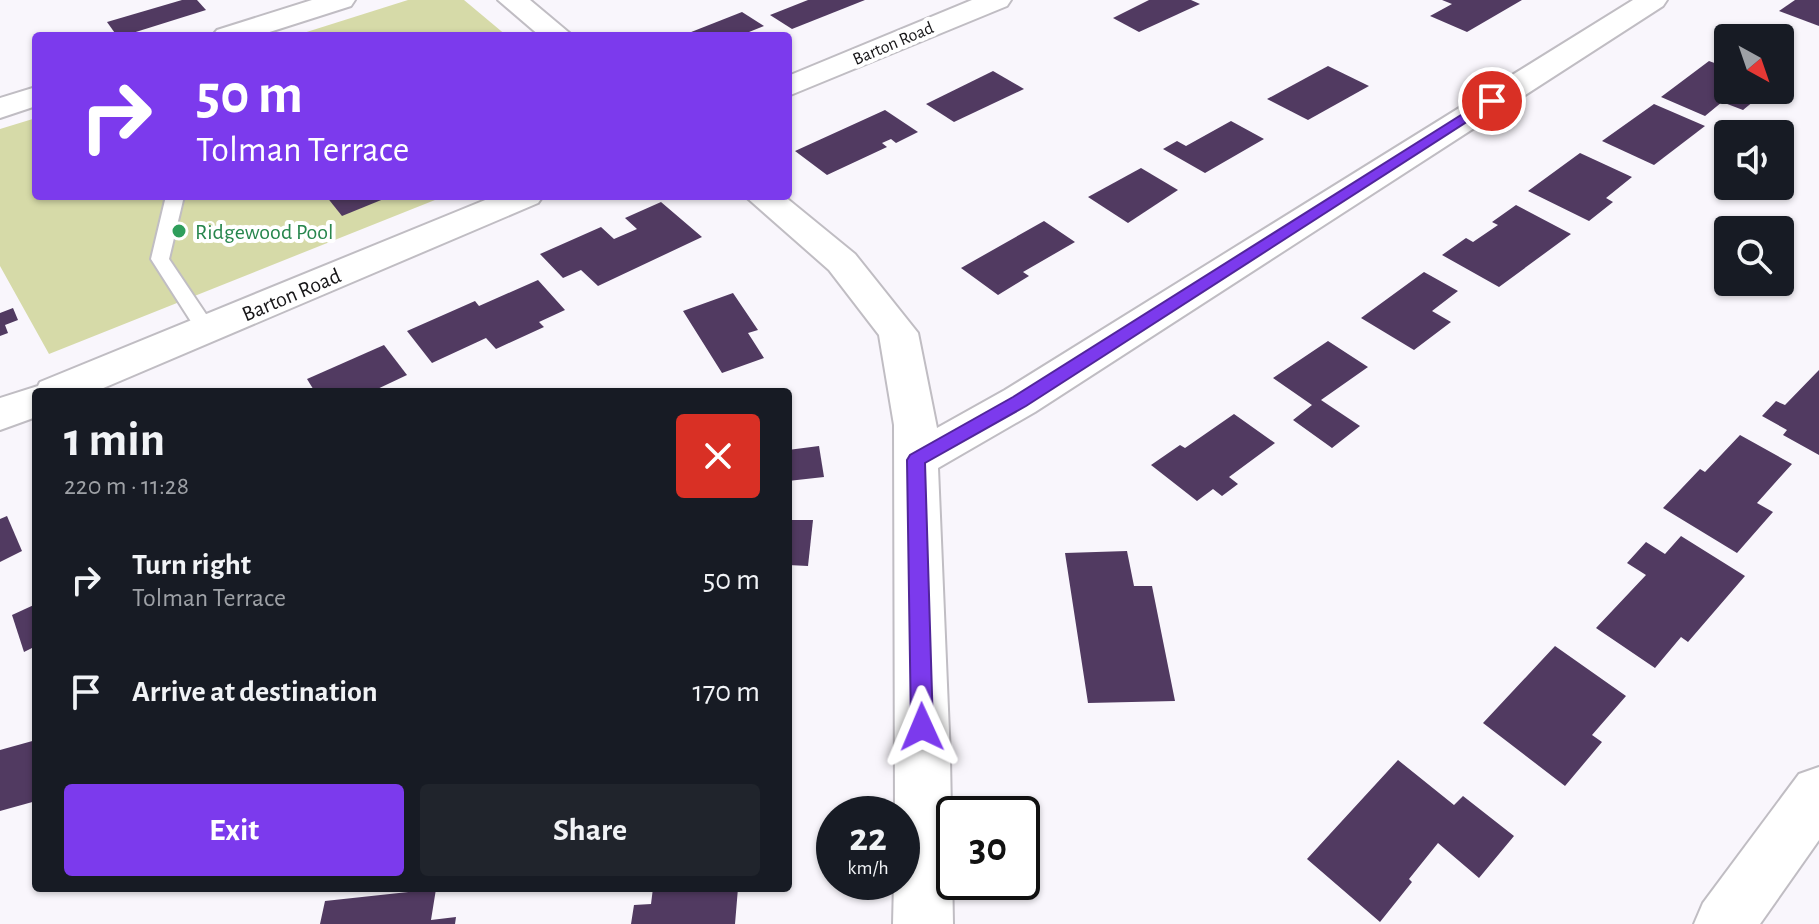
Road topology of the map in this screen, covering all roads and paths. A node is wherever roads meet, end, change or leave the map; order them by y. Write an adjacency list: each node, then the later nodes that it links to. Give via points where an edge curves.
1 (341, 0): 5 (street)
2 (512, 0): 6 (street)
3 (997, 0): 7 (street, Barton Road)
4 (1653, 0): 17 (street, via 1020,401)
5 (240, 32)
6 (553, 32)
7 (792, 85)
8 (32, 97): 9 (street)
9 (0, 108)
10 (174, 200): 13 (lane, via 160,259)
11 (516, 200): 13 (street, Barton Road)
12 (767, 200): 17 (street, via 842,262 898,333)
13 (206, 329): 14 (street, Barton Road)
14 (65, 388)
15 (32, 402): 16 (street)
16 (0, 415)
17 (916, 460): 19 (street)
18 (1819, 793): 20 (street)
19 (923, 924)
20 (1724, 924)

